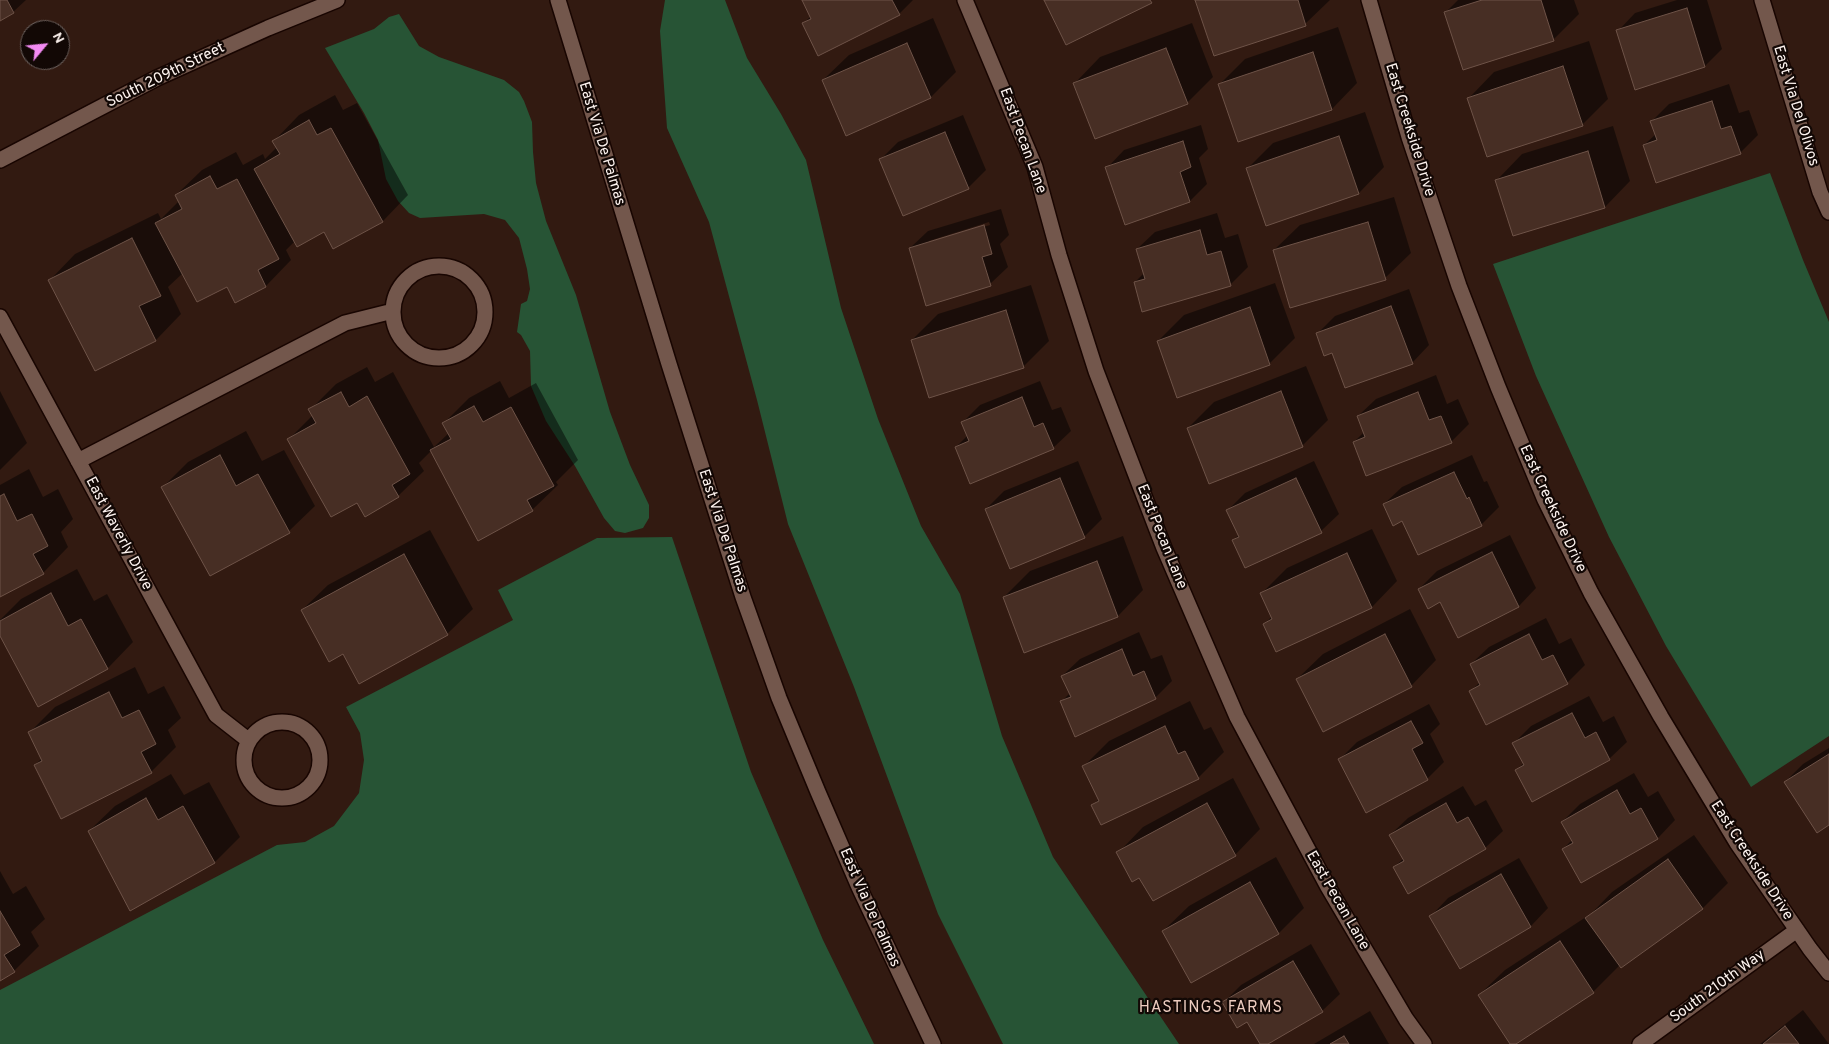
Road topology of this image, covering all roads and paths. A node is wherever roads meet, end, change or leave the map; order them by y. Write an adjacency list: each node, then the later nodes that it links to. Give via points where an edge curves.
1 (337, 0): 6 (street, South 209th Street, via 157,78)
2 (558, 0): 15 (street, East Via De Palmas, via 743,597 818,792)
3 (964, 0): 16 (street, East Pecan Lane, via 1035,167 1099,381 1164,548 1237,717 1328,887)
4 (1369, 0): 13 (street, East Creekside Drive, via 1409,138 1459,286 1545,500 1591,593 1661,717 1737,843)
5 (1762, 0): 7 (street, East Via Del Olivos)
6 (0, 160)
7 (1825, 190): 8 (street, East Via Del Olivos)
8 (1829, 212)
9 (393, 311): 9 (street, via 395,326 402,340 427,357 442,358 457,355 480,336 485,306 472,278 444,265 414,272 399,289); 11 (street, via 345,323)
10 (0, 316): 11 (street, East Waverly Drive)
11 (78, 461): 12 (street, East Waverly Drive, via 216,715)
12 (248, 740): 12 (street, via 243,763 246,775 262,793 286,798 297,795 315,779 319,766 315,741 307,730 295,723 268,724)
13 (1797, 930): 14 (street, East Creekside Drive); 17 (street, South 210th Way)
14 (1829, 973)
15 (933, 1044)
16 (1424, 1044)
17 (1640, 1044)

